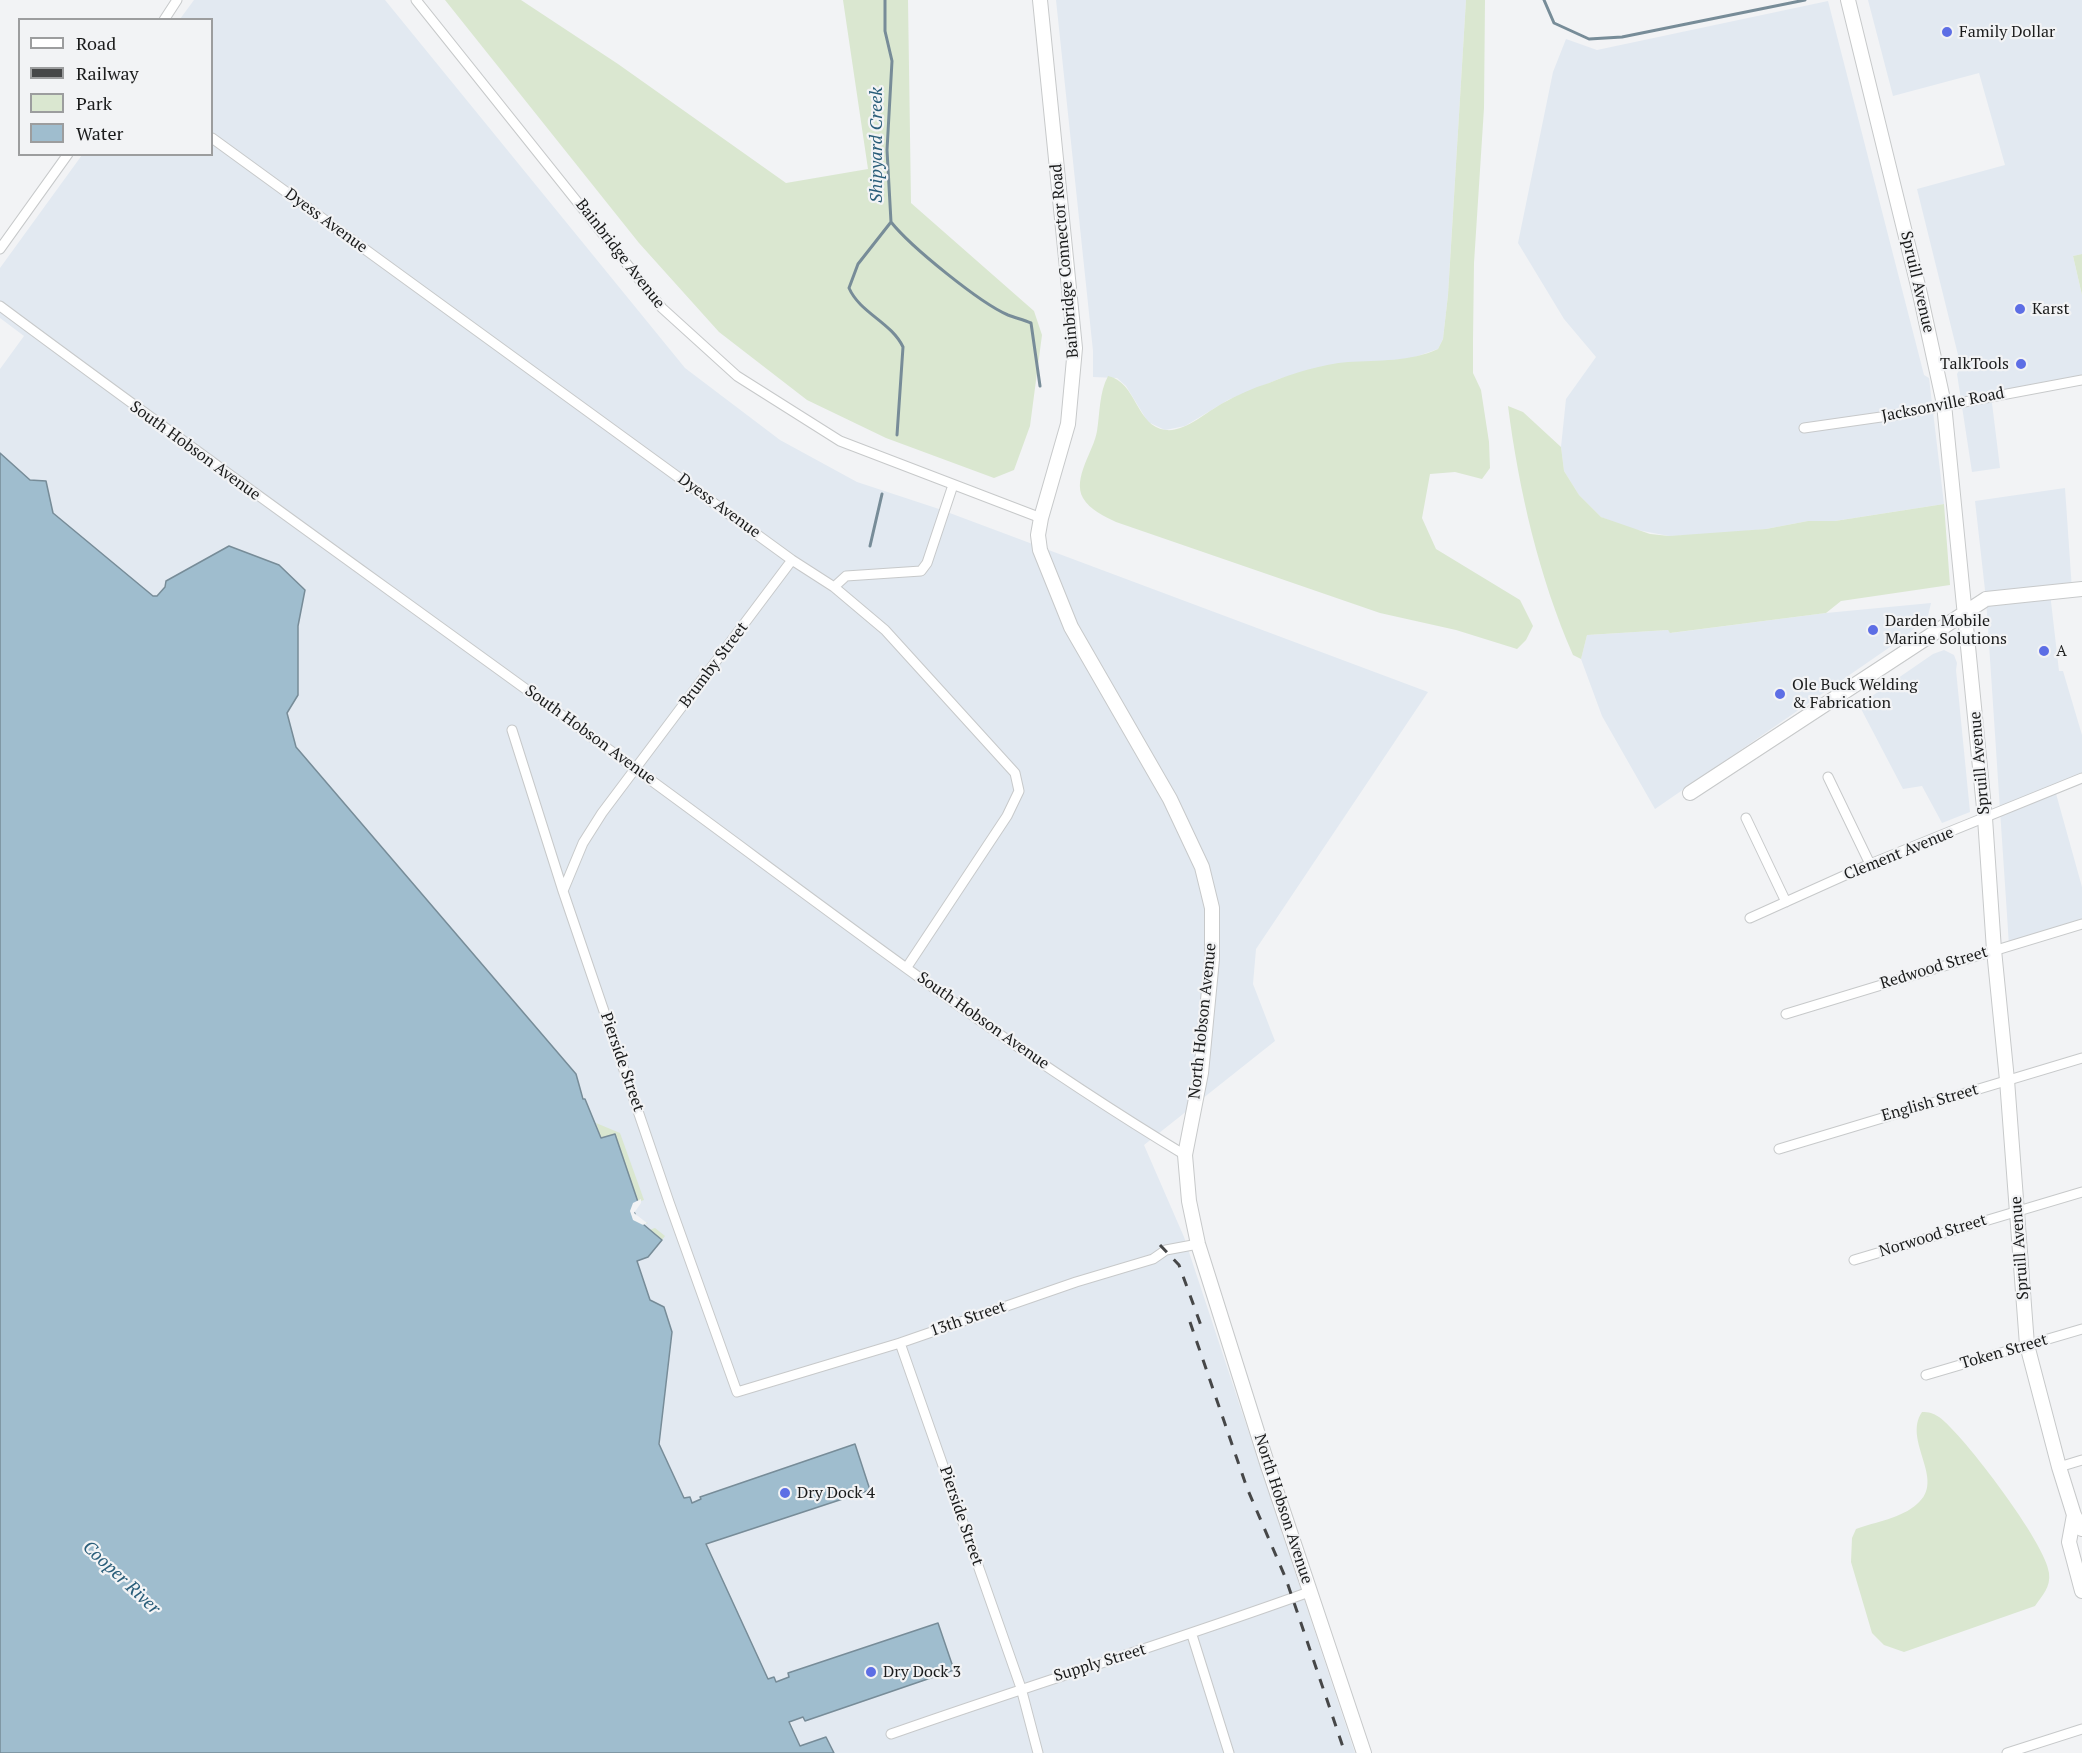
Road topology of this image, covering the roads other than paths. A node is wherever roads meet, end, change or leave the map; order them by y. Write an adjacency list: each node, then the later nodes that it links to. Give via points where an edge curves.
1 (177, 0): 5 (street)
2 (416, 0): 13 (street, Bainbridge Avenue, via 662,308 720,361 737,376 840,441)
3 (1040, 0): 14 (street, Bainbridge Connector Road, via 1075,348 1068,424)
4 (1848, 0): 11 (street, Spruill Avenue)
5 (165, 18)
6 (213, 139): 15 (street, Dyess Avenue)
7 (68, 156): 8 (street)
8 (0, 249)
9 (0, 306): 20 (street, South Hobson Avenue)
10 (2082, 380): 11 (street, Jacksonville Road)
11 (1944, 404): 12 (street, Jacksonville Road); 18 (street, Spruill Avenue)
12 (1804, 428)
13 (953, 485): 14 (street, Bainbridge Avenue); 16 (street, via 921,571 846,576)
14 (1041, 518): 37 (street, North Hobson Avenue, via 1040,550 1071,627 1170,799 1202,867 1212,908 1212,959 1201,1072)
15 (792, 560): 16 (street, Dyess Avenue); 20 (street, Brumby Street)
16 (834, 587): 32 (street, Dyess Avenue, via 885,630 1015,773 1019,791 1007,816)
17 (2082, 589): 18 (street, via 1986,599)
18 (1966, 612): 23 (street); 25 (street, Spruill Avenue)
19 (512, 730): 27 (street, Pierside Street)
20 (636, 769): 27 (street, Brumby Street, via 583,843); 32 (street, South Hobson Avenue)
21 (1828, 777): 26 (street)
22 (2082, 778): 25 (street, Clement Avenue)
23 (1690, 793)
24 (1746, 818): 28 (street)
25 (1985, 819): 26 (street, Clement Avenue); 31 (street, Spruill Avenue)
26 (1870, 864): 28 (street, Clement Avenue)
27 (563, 891): 46 (street, Pierside Street)
28 (1786, 902): 29 (street, Clement Avenue)
29 (1750, 918)
30 (2082, 924): 31 (street, Redwood Street)
31 (1994, 950): 33 (street, Redwood Street); 35 (street, Spruill Avenue)
32 (907, 967): 37 (street, South Hobson Avenue, via 1101,1105)
33 (1786, 1014)
34 (2082, 1058): 35 (street, English Street)
35 (2007, 1080): 36 (street, English Street); 39 (street, Spruill Avenue)
36 (1779, 1149)
37 (1185, 1155): 40 (street, North Hobson Avenue)
38 (2082, 1192): 39 (street, Norwood Street)
39 (2017, 1211): 41 (street, Norwood Street); 44 (street, Spruill Avenue)
40 (1198, 1244): 43 (street, 13th Street, via 1166,1250 1153,1259); 52 (street, North Hobson Avenue)
41 (1854, 1260)
42 (2082, 1329): 44 (street, Token Street)
43 (900, 1343): 46 (street, 13th Street); 54 (street, Pierside Street)
44 (2027, 1345): 45 (street, Token Street); 48 (street, Spruill Avenue)
45 (1926, 1375)
46 (736, 1392)
47 (2082, 1460): 48 (street)
48 (2059, 1467): 49 (street, Spruill Avenue)
49 (2074, 1515): 50 (street, Spruill Avenue); 51 (street, via 2069,1542)
50 (2082, 1529)
51 (2082, 1591)
52 (1309, 1592): 53 (street, Supply Street); 59 (street, North Hobson Avenue)
53 (1192, 1635): 54 (street, Supply Street); 58 (street)
54 (1021, 1688): 56 (street, Supply Street); 57 (street, Pierside Street)
55 (2082, 1729): 60 (street)
56 (891, 1734)
57 (1038, 1753)
58 (1229, 1753)
59 (1364, 1753)
60 (2007, 1753)

